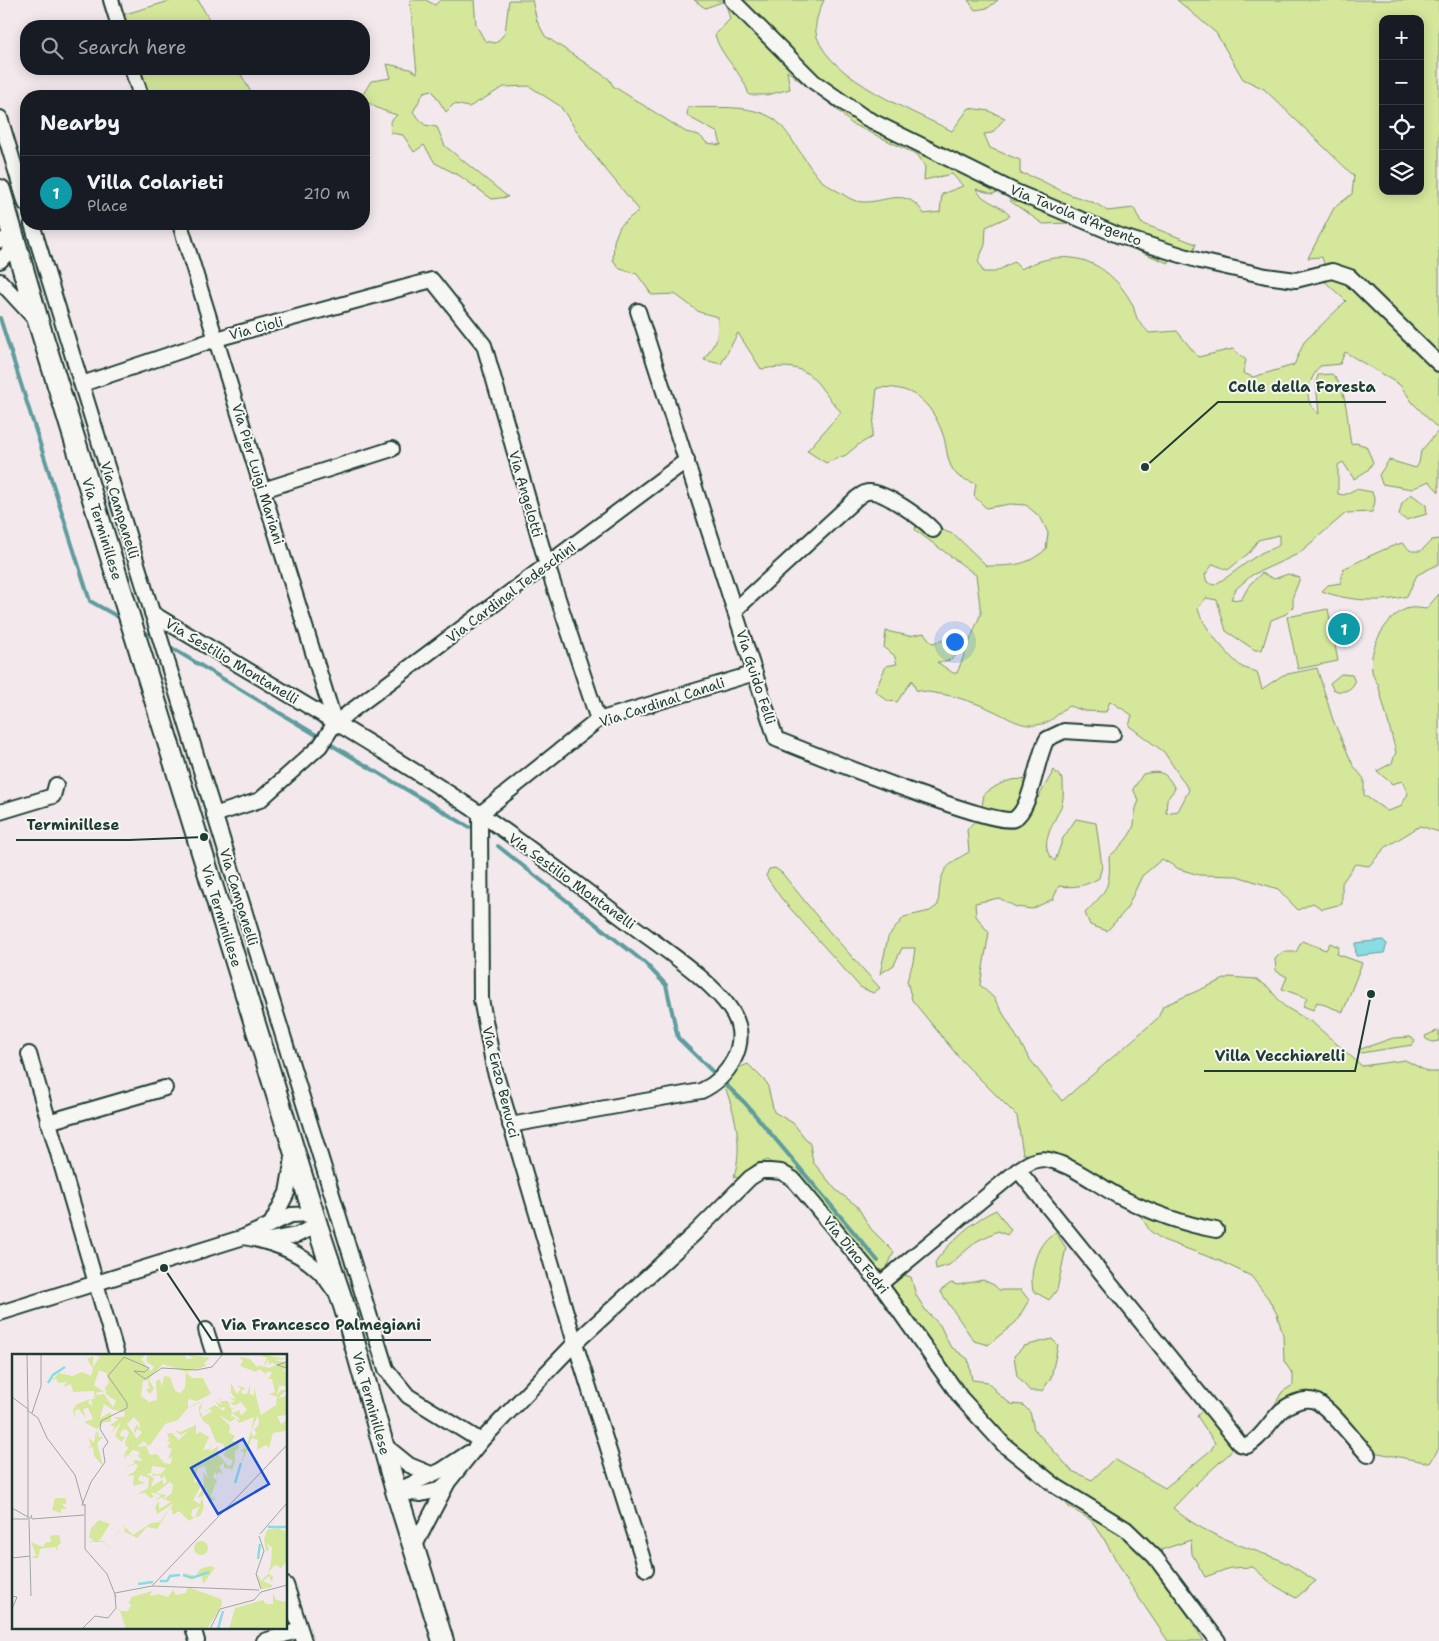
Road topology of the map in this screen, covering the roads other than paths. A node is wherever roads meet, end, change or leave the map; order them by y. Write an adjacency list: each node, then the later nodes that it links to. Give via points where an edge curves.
1 (111, 0): 3 (street)
2 (732, 0): 18 (street, Via Tavola d'Argento, via 814,82 864,117 1016,192 1120,236 1200,261 1266,276 1296,280 1332,271 1350,277)
3 (117, 20)
4 (134, 75): 5 (street)
5 (139, 90)
6 (0, 118): 7 (street)
7 (20, 184)
8 (0, 190): 11 (main road, Via Terminillese)
9 (34, 230): 19 (street, Via Campanelli)
10 (182, 230): 17 (street, Via Pier Luigi Mariani)
11 (8, 242): 12 (street); 16 (main road, Via Terminillese)
12 (0, 260)
13 (432, 280): 17 (street, Via Cioli); 24 (street, Via Angelotti, via 484,345)
14 (0, 281): 16 (street)
15 (638, 312): 21 (street, Via Guido Felli)
16 (39, 324): 39 (main road, Via Terminillese)
17 (216, 339): 19 (street, Via Cioli); 22 (street, Via Pier Luigi Mariani)
18 (1439, 364)
19 (82, 384): 26 (street, Via Campanelli)
20 (392, 449): 22 (street)
21 (687, 460): 24 (street, Via Cardinal Tedeschini); 25 (street, Via Guido Felli)
22 (263, 490): 29 (street, Via Pier Luigi Mariani)
23 (932, 530): 25 (street, via 923,519 877,493 867,492)
24 (547, 565): 28 (street, Via Angelotti); 29 (street, Via Cardinal Tedeschini)
25 (735, 610): 27 (street, Via Guido Felli)
26 (152, 613): 29 (street, Via Sestilio Montanelli); 34 (street, Via Campanelli)
27 (755, 673): 28 (street, Via Cardinal Canali); 30 (street, Via Guido Felli, via 776,739 960,808 1006,821 1014,819 1024,809 1047,739 1064,731)
28 (598, 720): 33 (street, Via Cardinal Canali)
29 (336, 723): 33 (street, Via Sestilio Montanelli); 34 (street, Via Cardinal Tedeschini, via 320,746 260,800)
30 (1113, 734)
31 (56, 785): 32 (street, via 53,796)
32 (0, 812)
33 (480, 814): 38 (street, Via Enzo Benucci, via 481,999 494,1068); 38 (street, Via Sestilio Montanelli, via 716,991 738,1023 738,1049 732,1065 713,1086 701,1091)
34 (214, 815): 55 (street, Via Campanelli, via 386,1369 408,1396)
35 (29, 1054): 37 (street)
36 (165, 1088): 37 (street)
37 (48, 1122): 46 (street)
38 (510, 1125): 51 (street, Via Enzo Benucci)
39 (294, 1145): 41 (main road, Via Terminillese); 42 (street, via 287,1193)
40 (1018, 1170): 43 (street, via 1030,1162 1050,1160 1146,1208 1193,1226); 47 (street); 56 (street, via 1240,1444 1248,1446 1283,1409 1307,1400 1326,1410)
41 (315, 1219): 42 (street, via 291,1215); 45 (street, via 297,1235); 48 (main road, Via Terminillese)
42 (272, 1222): 44 (street)
43 (1216, 1230)
44 (244, 1237): 45 (street); 46 (street)
45 (264, 1241): 48 (street, via 285,1248 316,1267)
46 (97, 1283): 49 (street); 52 (street)
47 (880, 1284): 51 (street, Via Dino Fedri, via 793,1179 781,1172 761,1172 750,1178); 68 (street, Via Dino Fedri, via 961,1398 1004,1445 1057,1487 1126,1529 1155,1557)
48 (345, 1309): 54 (main road, Via Terminillese)
49 (0, 1313)
50 (206, 1330): 53 (street)
51 (575, 1343): 55 (street, Via Dino Fedri); 61 (street, Via Enzo Benucci)
52 (117, 1354)
53 (214, 1354)
54 (382, 1444): 57 (street, via 409,1465); 59 (main road, Via Terminillese)
55 (476, 1446): 57 (street, Via Dino Fedri, via 442,1470); 58 (street, Via Dino Fedri)
56 (1368, 1455)
57 (430, 1474): 59 (street, Via Dino Fedri)
58 (448, 1482): 59 (street, Via Dino Fedri, via 439,1490 422,1494); 60 (street, Via Dino Fedri)
59 (396, 1491): 60 (main road, Via Terminillese)
60 (414, 1548): 67 (main road, Via Terminillese)
61 (646, 1569)
62 (288, 1591): 64 (street)
63 (193, 1628): 65 (street)
64 (302, 1635): 66 (street)
65 (197, 1641)
66 (264, 1641)
67 (443, 1641)
68 (1218, 1641)

